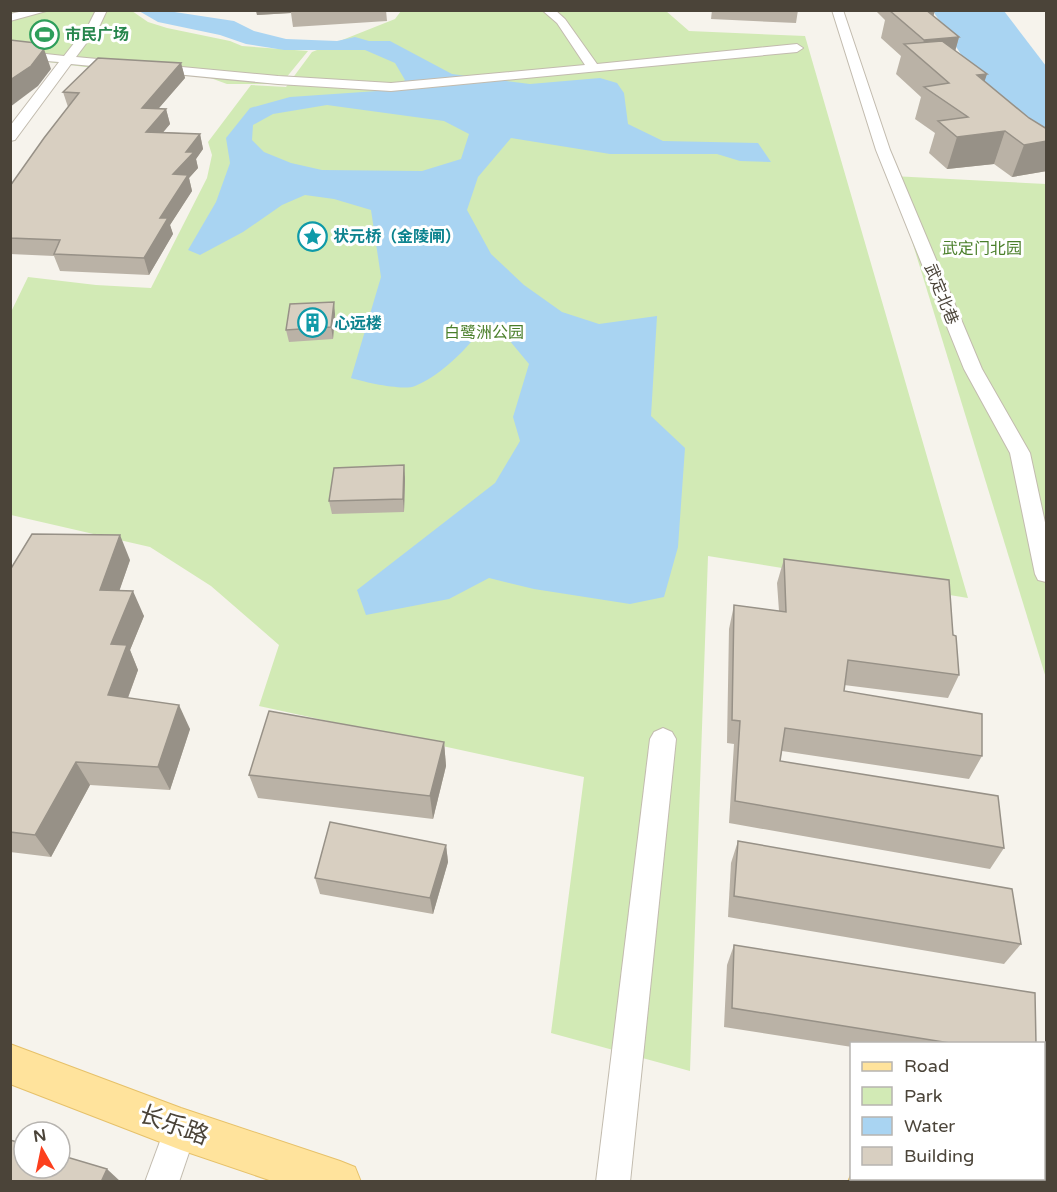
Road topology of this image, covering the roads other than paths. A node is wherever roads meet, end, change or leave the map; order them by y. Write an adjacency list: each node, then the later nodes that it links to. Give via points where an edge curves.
1 (45, 10): 5 (street)
2 (102, 10): 8 (street)
3 (547, 10): 9 (street, via 561,21)
4 (837, 10): 11 (street, 武定北巷, via 883,150 973,369 1020,453)
5 (10, 18)
6 (798, 48): 9 (street)
7 (10, 54): 8 (street)
8 (69, 60): 9 (street, via 391,87); 10 (street)
9 (593, 67)
10 (10, 138)
11 (1047, 574)
12 (663, 739): 18 (street)
13 (10, 1064): 14 (main road, 长乐路)
14 (181, 1129): 16 (street); 17 (main road, 长乐路)
15 (1001, 1180): 19 (main road)
16 (162, 1182)
17 (340, 1182)
18 (613, 1182)
19 (985, 1182)

